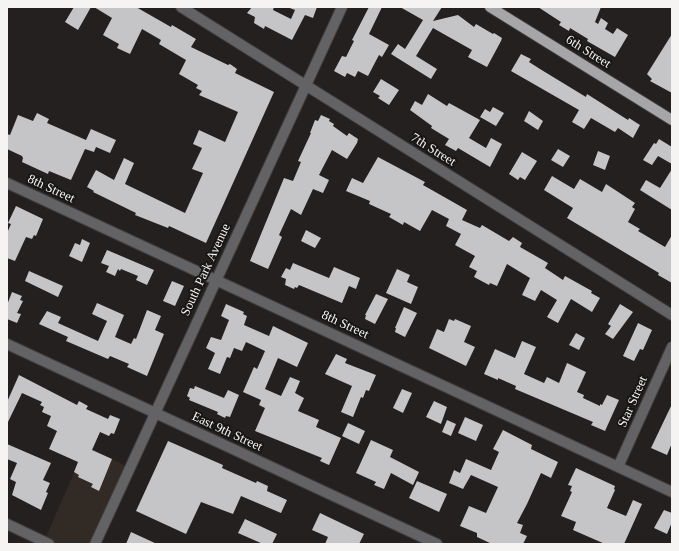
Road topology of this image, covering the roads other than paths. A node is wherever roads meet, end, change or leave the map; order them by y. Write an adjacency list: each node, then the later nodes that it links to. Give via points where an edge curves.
1 (181, 7): 4 (street, 7th Street)
2 (342, 7): 4 (street, South Park Avenue)
3 (490, 7): 5 (main road, 6th Street)
4 (306, 85): 7 (street, South Park Avenue); 8 (street, 7th Street)
5 (672, 120)
6 (7, 183): 7 (street, 8th Street)
7 (216, 280): 11 (street, South Park Avenue); 12 (street, 8th Street)
8 (672, 315)
9 (7, 344): 11 (street, East 9th Street)
10 (672, 347): 12 (street, Star Street)
11 (155, 413): 16 (street, South Park Avenue); 17 (street, East 9th Street)
12 (618, 466): 13 (street, 8th Street)
13 (672, 492)
14 (7, 524): 15 (street)
15 (49, 544)
16 (95, 544)
17 (437, 544)

